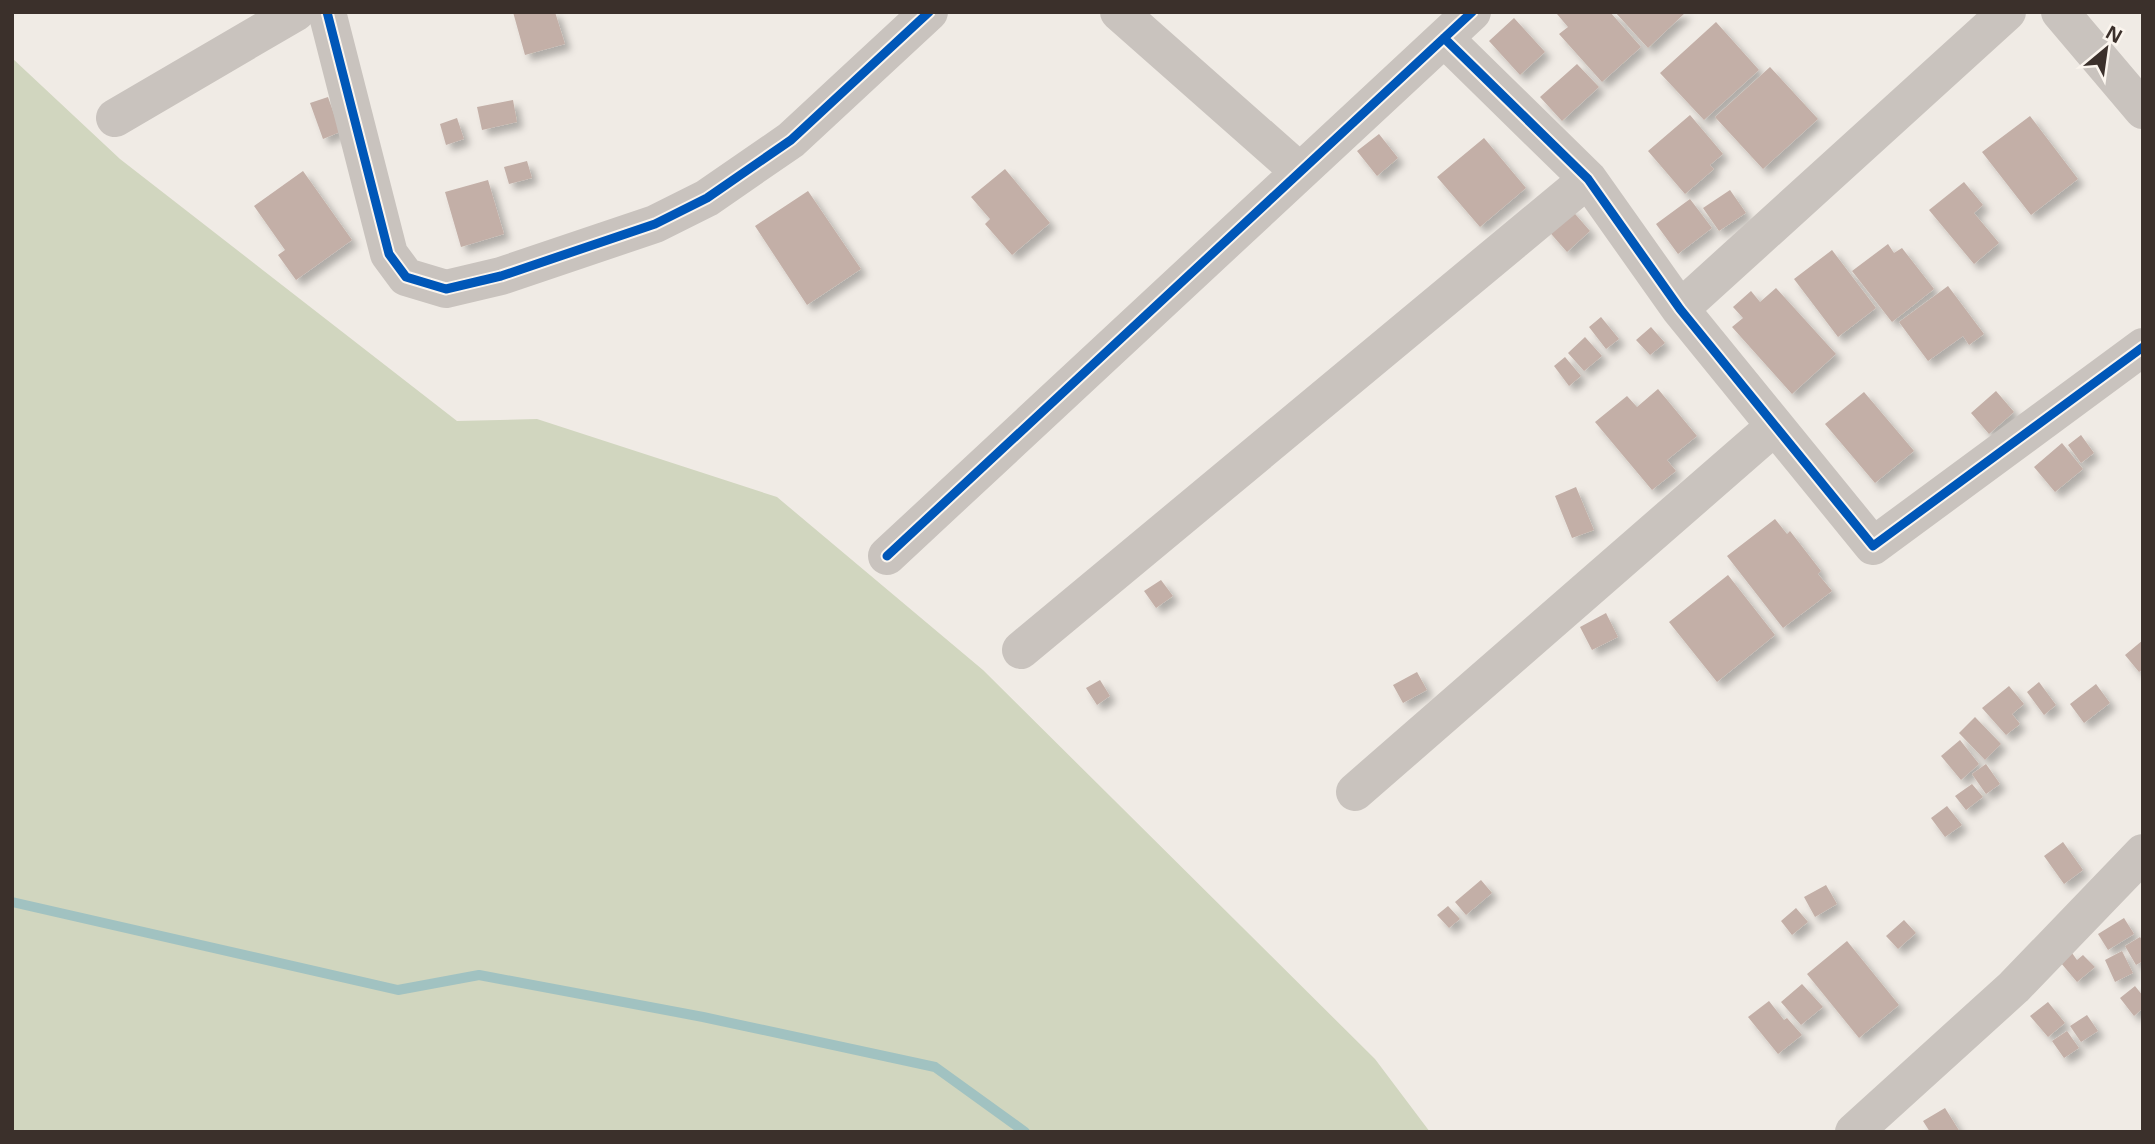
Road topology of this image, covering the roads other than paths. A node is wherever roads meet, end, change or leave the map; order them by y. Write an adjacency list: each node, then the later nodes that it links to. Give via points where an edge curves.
1 (296, 12): 10 (street)
2 (327, 12): 3 (street, via 389,254 406,277 446,289 501,276 656,224 708,198 791,140)
3 (929, 12)
4 (1119, 12): 11 (street)
5 (1472, 12): 8 (street)
6 (2007, 12): 13 (street)
7 (2060, 12): 9 (street)
8 (1444, 38): 11 (street); 12 (street)
9 (2143, 110)
10 (116, 118)
11 (1300, 172): 16 (street)
12 (1588, 179): 13 (street); 17 (street)
13 (1680, 309): 15 (street)
14 (2143, 347): 15 (street, via 1873,545)
15 (1775, 426): 18 (street)
16 (887, 556)
17 (1021, 650)
18 (1355, 792)
19 (2143, 853): 20 (street, via 2014,987)
20 (1854, 1132)

